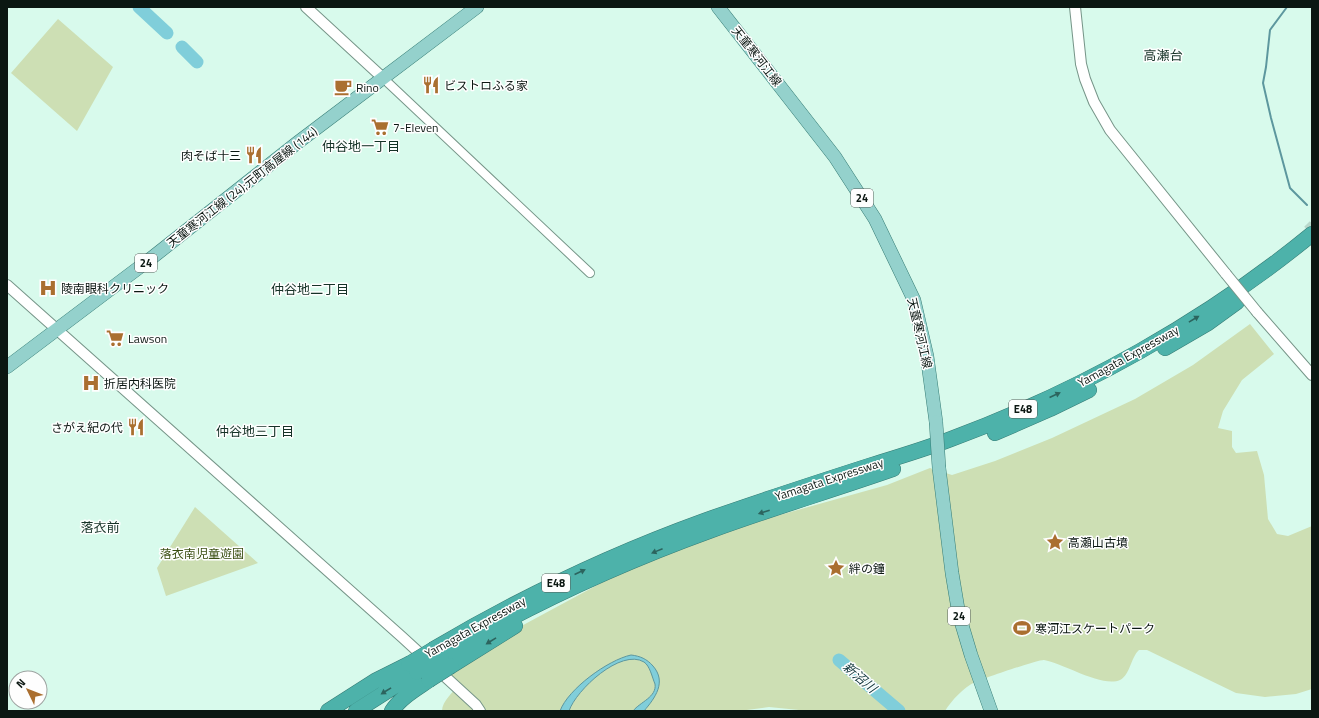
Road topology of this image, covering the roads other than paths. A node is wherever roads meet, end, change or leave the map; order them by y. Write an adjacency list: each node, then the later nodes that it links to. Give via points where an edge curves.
1 (306, 7): 5 (street)
2 (477, 7): 5 (main road, 天童寒河江線 (24);元町高屋線 (144) / 24)
3 (718, 7): 22 (main road, 天童寒河江線 / 24, bridge, via 835,157 875,219 914,300 927,356 959,616)
4 (1076, 7): 12 (street, bridge, via 1081,64 1085,79 1094,102 1110,130 1256,312)
5 (383, 78): 8 (street); 10 (main road, 天童寒河江線 (24);元町高屋線 (144) / 24)
6 (1312, 234): 13 (highway, Yamagata Expressway / E48, one-way to 6, via 950,440 1066,390 1133,356 1202,314)
7 (1312, 247): 13 (highway, Yamagata Expressway / E48, one-way to 13, via 1208,323 1140,363 1050,409 951,449)
8 (590, 273)
9 (7, 285): 10 (street)
10 (58, 330): 11 (main road, 天童寒河江線 (24);元町高屋線 (144) / 24); 21 (street, via 402,637)
11 (7, 368)
12 (1312, 375)
13 (707, 526): 14 (highway, Yamagata Expressway / E48)
14 (688, 533): 15 (highway, Yamagata Expressway / E48, one-way to 15, via 534,606); 15 (highway, Yamagata Expressway / E48, one-way to 14, via 466,630 530,596 580,572)
15 (442, 657): 16 (highway, Yamagata Expressway / E48, bridge)
16 (418, 672): 17 (highway, via 374,681); 18 (highway, Yamagata Expressway / E48); 19 (highway, Yamagata Expressway / E48, one-way to 19); 20 (highway)
17 (328, 711)
18 (337, 711)
19 (356, 711)
20 (392, 711)
21 (480, 711)
22 (991, 711)

